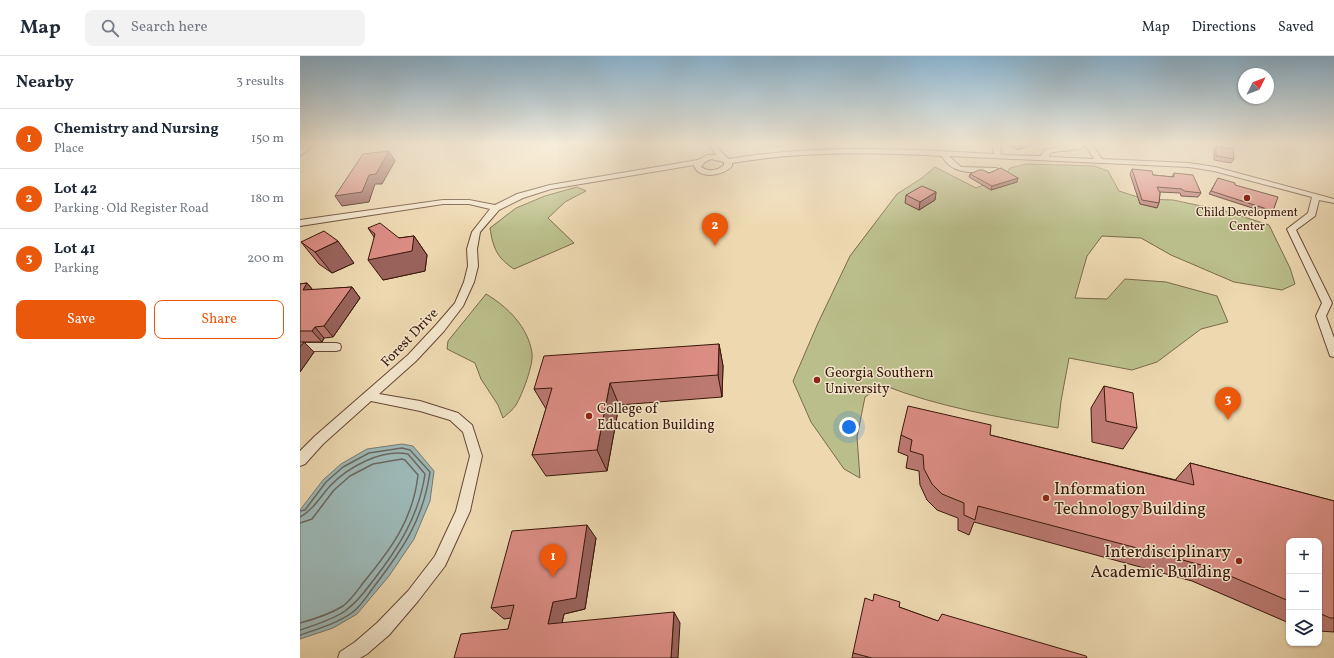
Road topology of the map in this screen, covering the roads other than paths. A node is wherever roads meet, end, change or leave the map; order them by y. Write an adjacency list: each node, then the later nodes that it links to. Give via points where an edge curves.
1 (648, 171): 6 (street)
2 (670, 171): 6 (street)
3 (705, 171): 4 (street)
4 (720, 171)
5 (1223, 171): 7 (street)
6 (633, 174): 9 (street, via 538,190)
7 (1316, 196): 8 (street); 13 (street, via 1312,214 1291,229 1327,302 1321,316)
8 (1334, 201)
9 (496, 208): 10 (street, via 469,202 443,202); 14 (street, Forest Drive, via 476,232 472,249 473,266 459,304 412,358)
10 (300, 223)
11 (300, 347): 12 (street)
12 (336, 347)
13 (1334, 353)
14 (368, 396): 15 (street, Forest Drive); 16 (street, via 420,406 454,416 468,429 476,456 463,511 440,561 414,596 383,629)
15 (300, 460)
16 (346, 658)

